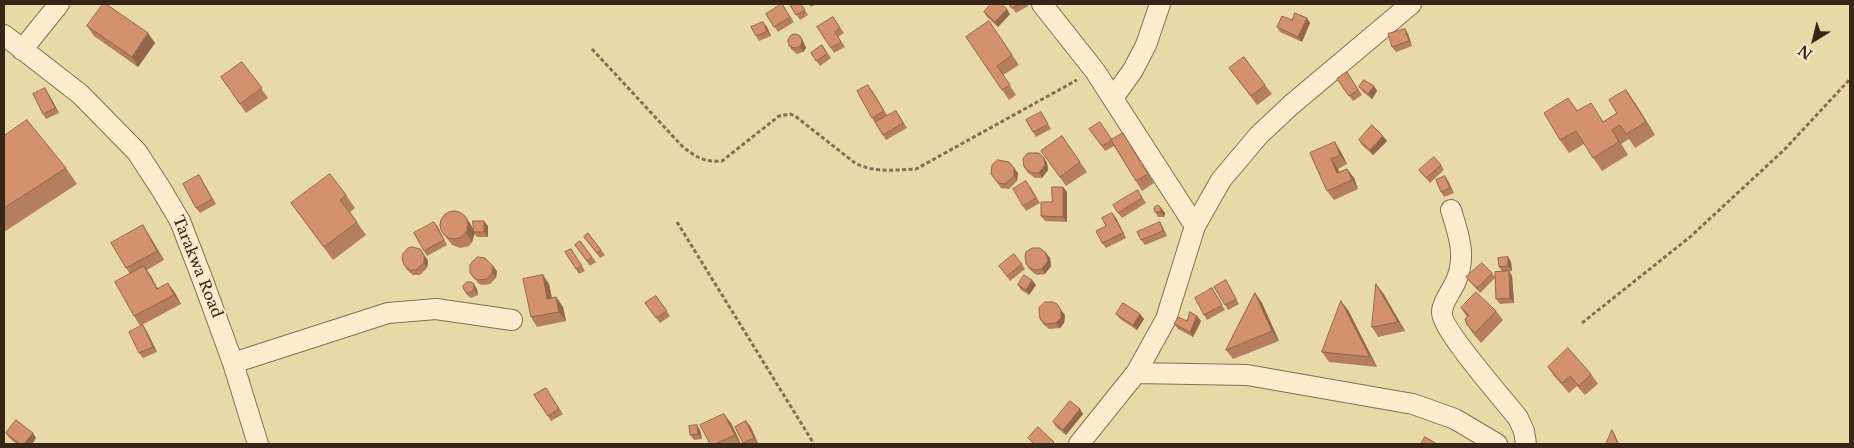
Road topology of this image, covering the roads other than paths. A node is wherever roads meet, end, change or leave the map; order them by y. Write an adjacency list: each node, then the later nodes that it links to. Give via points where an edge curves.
1 (59, 4): 6 (street)
2 (1042, 4): 7 (street, via 1095,70)
3 (1160, 4): 7 (street, via 1133,70)
4 (1411, 4): 9 (street, via 1259,135 1221,180)
5 (4, 36): 6 (street, Tarakwa Road)
6 (22, 50): 11 (street, Tarakwa Road, via 80,94 137,152 180,221)
7 (1113, 98): 9 (street)
8 (1451, 210): 16 (street, via 1459,236 1461,270 1442,310 1442,319 1458,344 1518,418)
9 (1195, 226): 12 (street, via 1166,319)
10 (512, 320): 11 (street, via 436,308 388,313)
11 (233, 363): 13 (street, Tarakwa Road)
12 (1136, 373): 14 (street); 15 (street, via 1247,374 1413,404 1454,420)
13 (258, 444)
14 (1079, 444)
15 (1497, 444)
16 (1526, 444)

